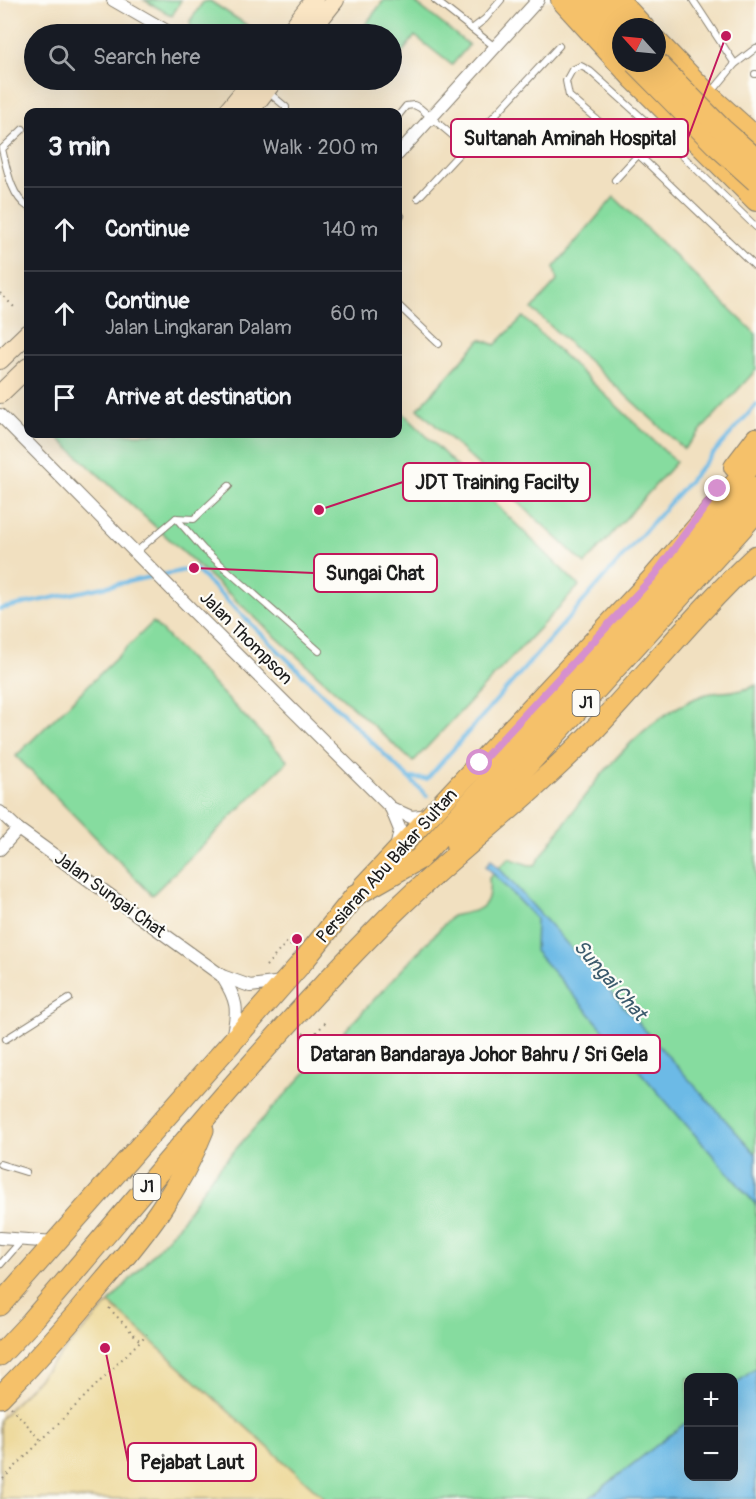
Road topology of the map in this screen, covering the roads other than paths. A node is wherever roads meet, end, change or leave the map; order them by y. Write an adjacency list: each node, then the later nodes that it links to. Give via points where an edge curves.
1 (113, 0): 14 (street)
2 (314, 0): 15 (main road)
3 (335, 0): 16 (main road)
4 (435, 0): 17 (lane)
5 (501, 0): 17 (lane)
6 (538, 0): 20 (street)
7 (561, 0): 35 (main road, via 634,80)
8 (579, 0): 18 (highway)
9 (600, 0): 12 (highway)
10 (619, 0): 13 (main road)
11 (693, 0): 23 (lane)
12 (616, 18)
13 (636, 18)
14 (155, 24)
15 (296, 24)
16 (316, 24)
17 (472, 29): 20 (lane)
18 (612, 37)
19 (559, 46): 38 (lane)
20 (495, 47): 34 (street)
21 (756, 48): 23 (lane)
22 (666, 50): 29 (main road)
23 (735, 64): 29 (lane)
24 (644, 72): 43 (highway, bridge)
25 (666, 72): 41 (highway, bridge)
26 (251, 90): 30 (main road)
27 (256, 90): 31 (main road)
28 (268, 90): 32 (lane)
29 (709, 95): 35 (main road, via 697,118); 37 (main road)
30 (232, 108)
31 (250, 108)
32 (286, 108)
33 (402, 111): 34 (lane, via 414,105)
34 (431, 118): 38 (lane); 39 (street)
35 (668, 124): 40 (lane); 40 (lane, via 591,71 581,66 572,70 566,81 569,96); 45 (main road); 47 (lane)
36 (23, 129): 46 (lane, via 2,149 10,180)
37 (756, 137)
38 (466, 147): 44 (lane)
39 (402, 150)
40 (640, 156): 42 (lane); 48 (lane)
41 (756, 159)
42 (615, 180)
43 (756, 181)
44 (418, 198)
45 (756, 201)
46 (24, 204)
47 (756, 227)
48 (756, 267)
49 (402, 309): 51 (lane)
50 (24, 337): 52 (main road)
51 (439, 344)
52 (0, 360)
53 (24, 371): 54 (main road)
54 (0, 394)
55 (0, 415): 62 (street, Jalan Thompson)
56 (756, 438): 64 (main road)
57 (756, 459): 64 (main road, Persiaran Abu Bakar Sultan / J1)
58 (229, 486): 61 (lane, via 194,519)
59 (756, 487): 73 (highway, via 419,859)
60 (756, 513): 72 (main road, Persiaran Abu Bakar Sultan / J1)
61 (176, 518): 62 (lane); 65 (lane, via 203,549)
62 (140, 555): 66 (street, Jalan Thompson)
63 (756, 556): 72 (highway, via 592,732)
64 (654, 576): 68 (main road, Persiaran Abu Bakar Sultan / J1)
65 (319, 651)
66 (391, 808): 68 (street, Jalan Thompson, via 411,817); 71 (street, via 400,830)
67 (0, 812): 69 (street, Jalan Sungai Chat)
68 (432, 814): 71 (main road, Persiaran Abu Bakar Sultan / J1)
69 (18, 829): 70 (street); 74 (street, Jalan Sungai Chat)
70 (0, 849)
71 (394, 855): 73 (main road, Persiaran Abu Bakar Sultan / J1)
72 (415, 891): 79 (highway, Persiaran Abu Bakar Sultan / J1, via 291,1020)
73 (356, 895): 75 (highway, Persiaran Abu Bakar Sultan / J1)
74 (222, 976): 75 (street, Jalan Sungai Chat, via 250,986); 78 (street, Jalan Sungai Chat, via 236,1000 237,1017)
75 (285, 981): 78 (highway, Persiaran Abu Bakar Sultan / J1)
76 (69, 999): 77 (lane)
77 (6, 1039)
78 (230, 1045): 84 (highway, Persiaran Abu Bakar Sultan / J1)
79 (209, 1115): 87 (highway, Persiaran Abu Bakar Sultan / J1); 88 (highway, via 193,1158 146,1232)
80 (0, 1164): 81 (lane)
81 (26, 1172)
82 (0, 1238): 83 (street)
83 (22, 1239): 84 (street); 85 (lane)
84 (55, 1242): 86 (highway, Persiaran Abu Bakar Sultan / J1)
85 (0, 1265)
86 (0, 1305)
87 (0, 1355)
88 (5, 1402)

